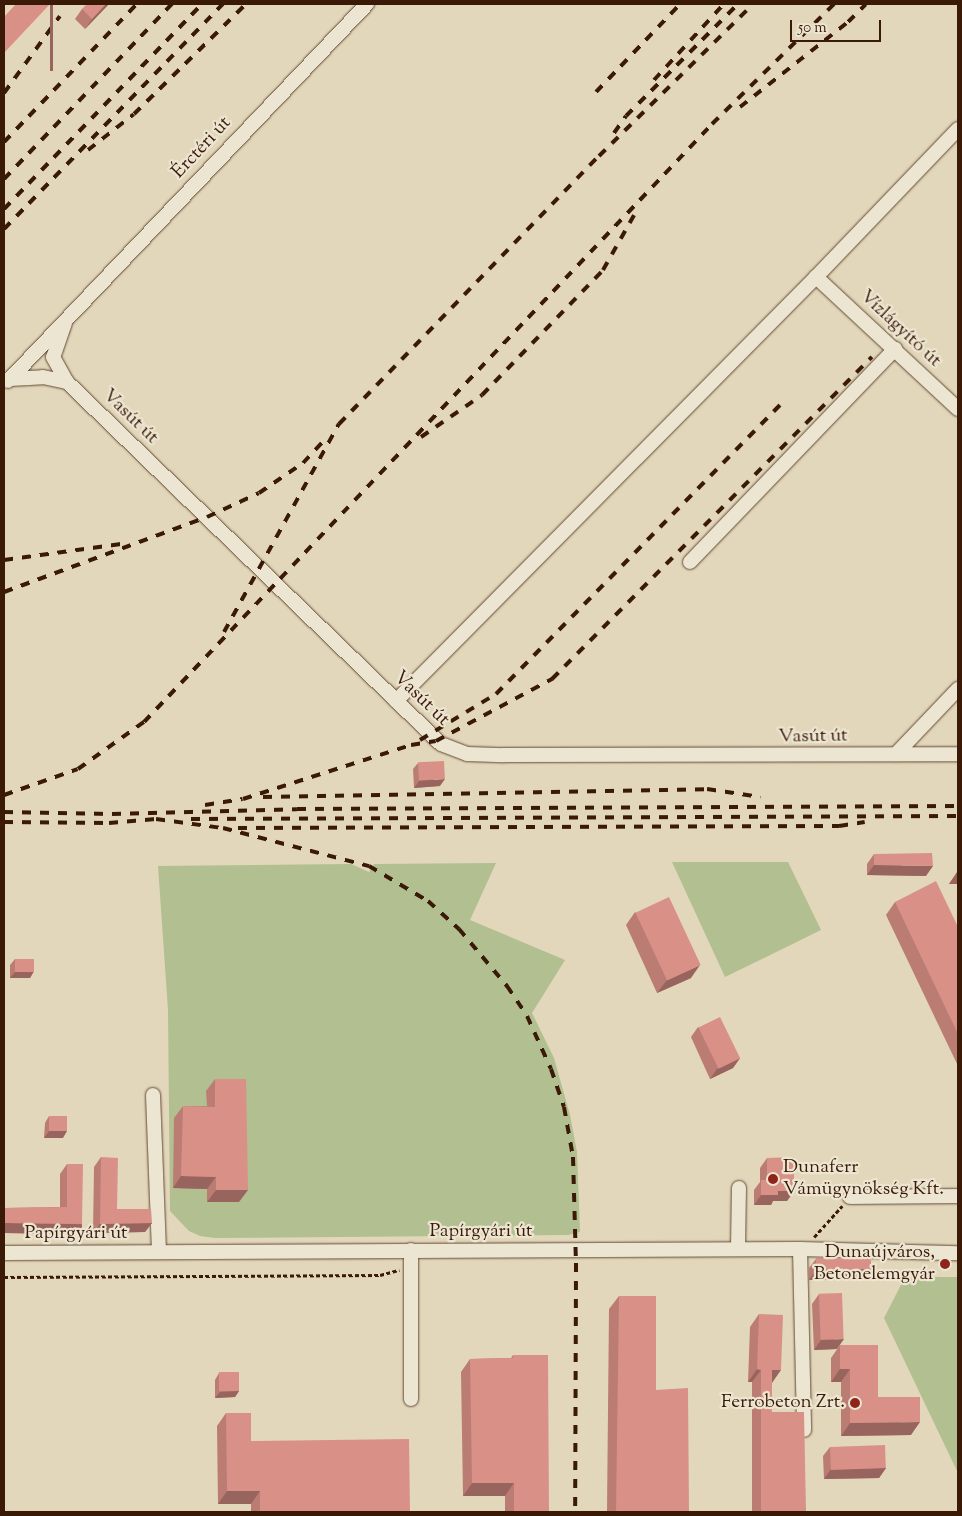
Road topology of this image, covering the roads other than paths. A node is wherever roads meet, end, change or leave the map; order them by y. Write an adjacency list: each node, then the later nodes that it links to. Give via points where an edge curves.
1 (367, 4): 4 (street, Érctéri út)
2 (958, 130): 3 (street)
3 (816, 277): 5 (street, Vízlágyító út); 11 (street)
4 (66, 319): 6 (street, Érctéri út); 7 (street, Vasút út, via 53,357)
5 (895, 349): 8 (street, Vízlágyító út); 9 (street)
6 (7, 382): 7 (street, via 43,377)
7 (67, 382): 11 (street, Vasút út)
8 (958, 409)
9 (690, 562)
10 (958, 689): 12 (street)
11 (396, 701): 12 (street, Vasút út, via 441,744 467,754)
12 (896, 754): 13 (street, Vasút út)
13 (958, 754)
14 (153, 1095): 21 (street)
15 (738, 1188): 18 (street)
16 (958, 1196): 17 (street)
17 (850, 1197)
18 (738, 1249): 19 (street, Papírgyári út); 20 (street, Papírgyári út)
19 (800, 1249): 23 (street, Papírgyári út); 25 (street)
20 (410, 1250): 21 (street, Papírgyári út); 24 (street)
21 (160, 1252): 22 (street, Papírgyári út)
22 (4, 1253)
23 (958, 1253)
24 (411, 1399)
25 (804, 1444)

